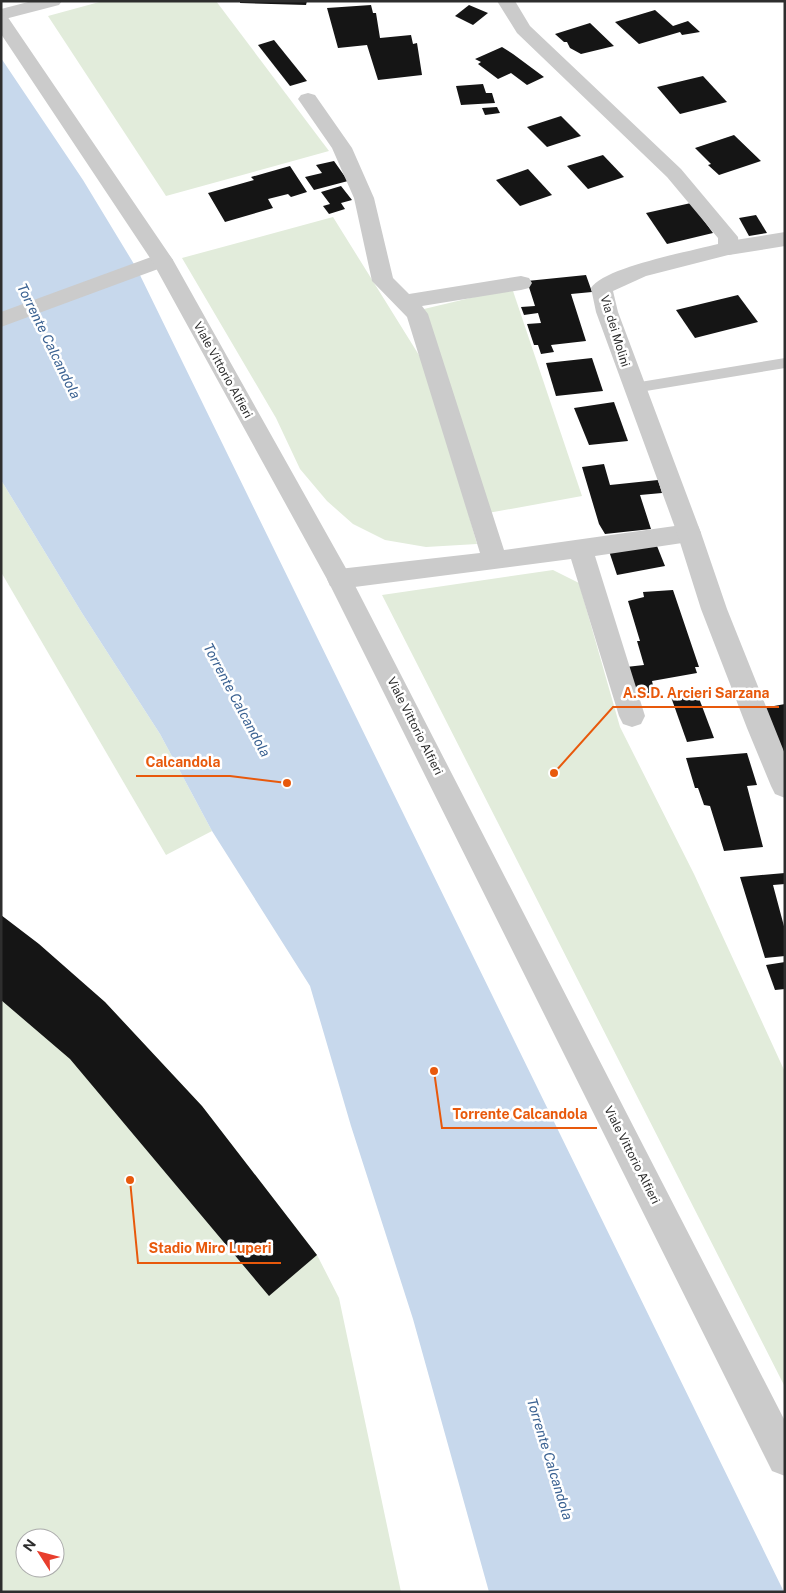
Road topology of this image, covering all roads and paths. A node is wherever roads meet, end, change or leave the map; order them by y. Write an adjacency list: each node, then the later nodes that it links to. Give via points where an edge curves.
1 (52, 1): 3 (street)
2 (506, 1): 7 (street, via 523,29 674,173 728,237)
3 (1, 15)
4 (1, 20): 8 (street, Viale Vittorio Alfieri)
5 (308, 99): 10 (street, via 342,148 364,198 383,281)
6 (785, 239): 7 (street)
7 (729, 248): 13 (street, Via dei Molini, via 640,271 602,288 607,312)
8 (162, 260): 11 (street); 17 (street, Viale Vittorio Alfieri)
9 (521, 283): 10 (street)
10 (405, 302): 16 (street, via 417,314)
11 (1, 320)
12 (785, 362): 13 (lane)
13 (634, 388): 14 (street, Via dei Molini)
14 (689, 533): 15 (street); 19 (street, Via dei Molini, via 714,609)
15 (580, 548): 16 (street); 18 (street)
16 (495, 560): 17 (street)
17 (339, 579): 20 (street, Viale Vittorio Alfieri)
18 (632, 716)
19 (785, 786)
20 (785, 1458)

